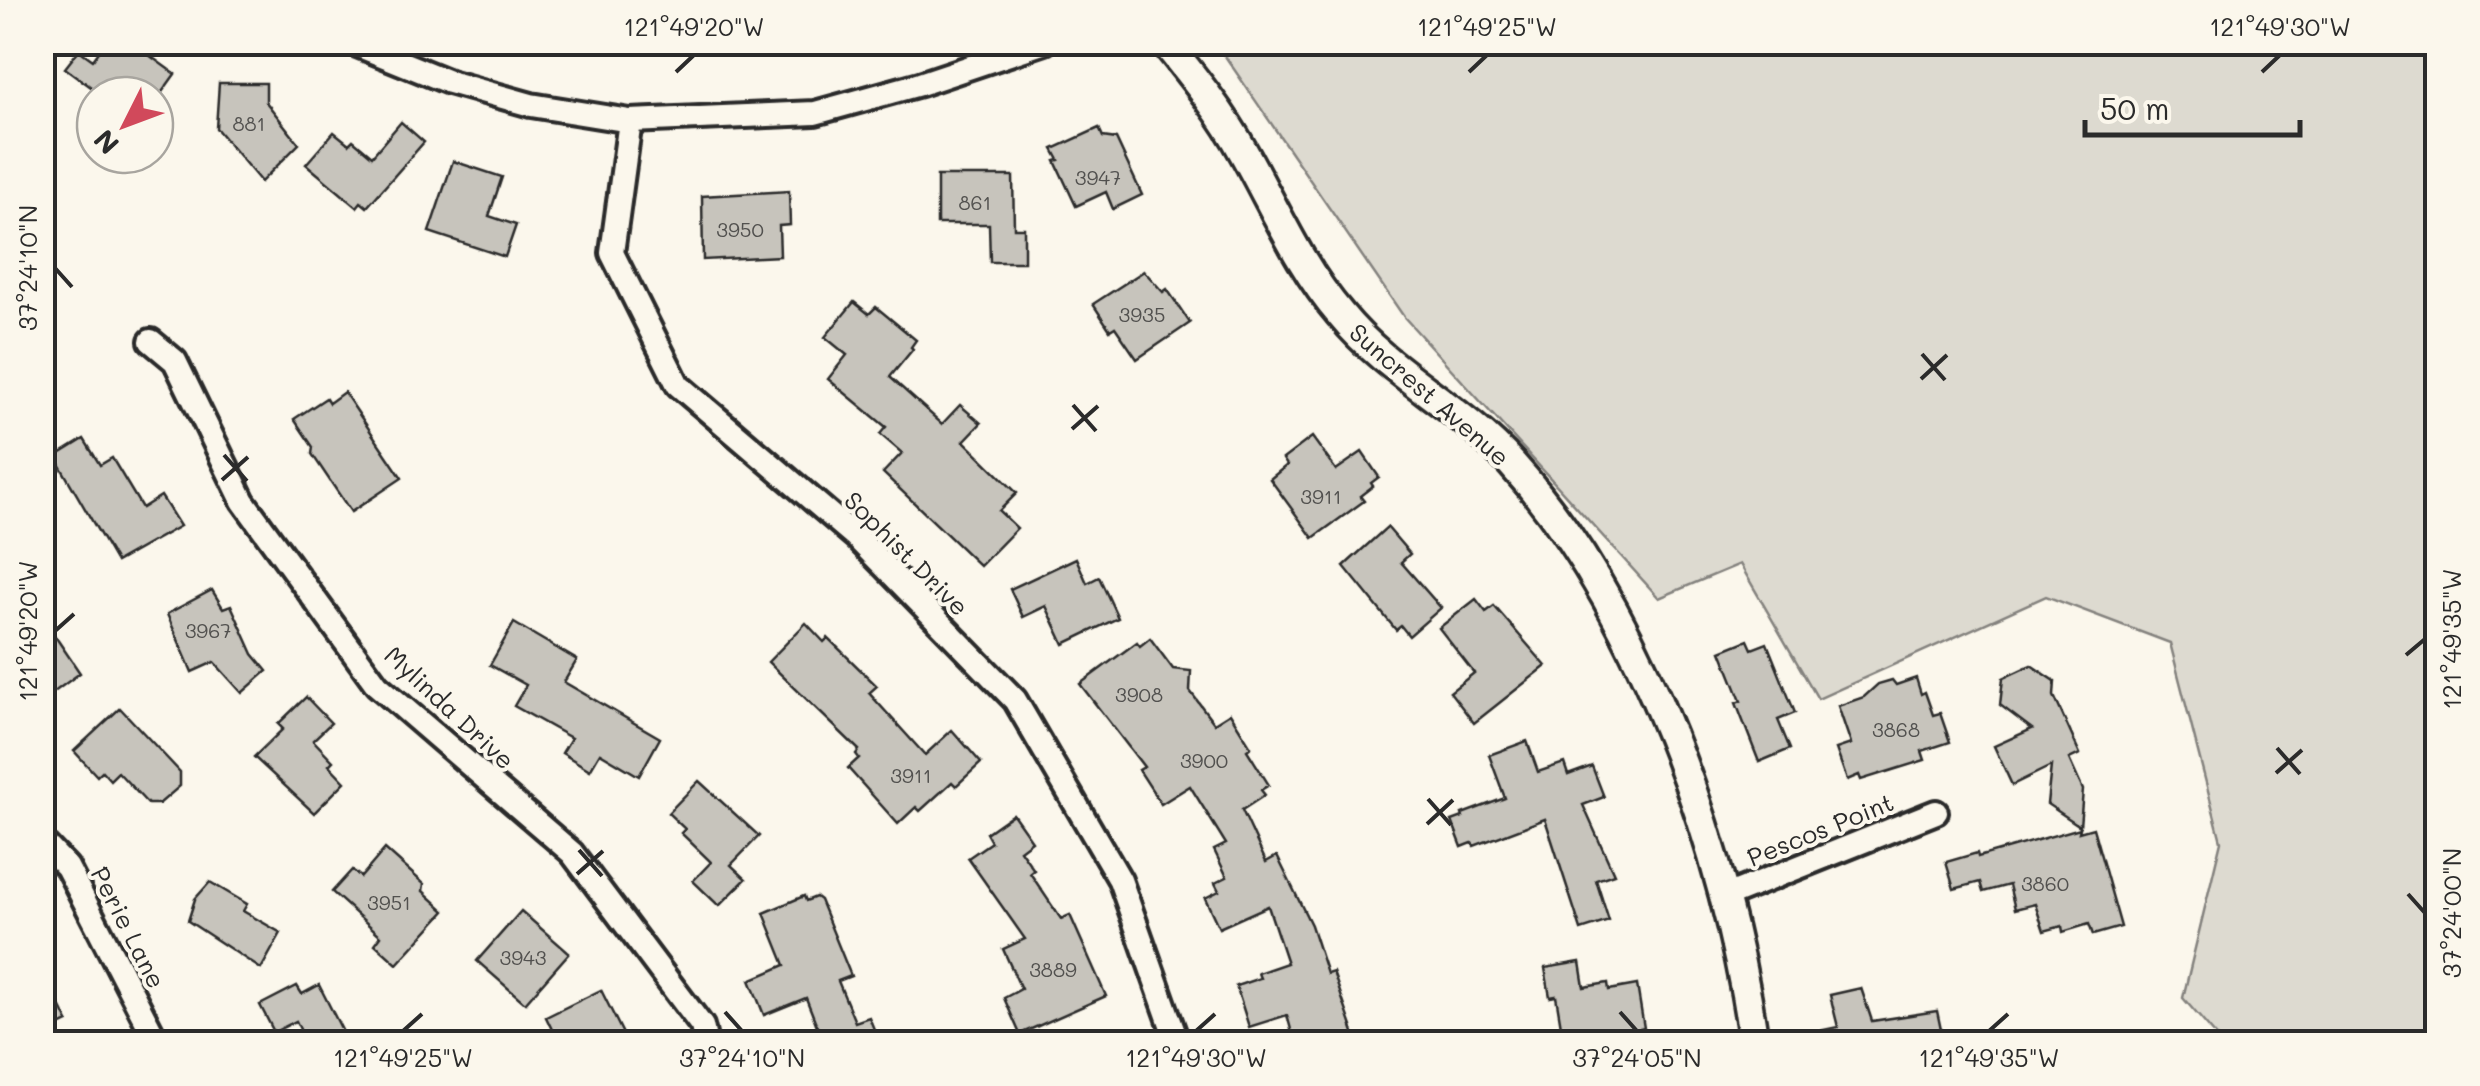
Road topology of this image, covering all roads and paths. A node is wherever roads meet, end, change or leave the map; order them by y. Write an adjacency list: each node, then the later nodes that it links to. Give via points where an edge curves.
1 (350, 42): 4 (street, via 449,82)
2 (1045, 42): 4 (street, via 814,113)
3 (1165, 42): 8 (street, Suncrest Avenue, via 1243,150 1290,244 1341,316 1510,462 1562,526 1642,671 1691,788)
4 (630, 122): 11 (street, Sophist Drive, via 612,253 678,386 856,537 1015,700 1120,880)
5 (151, 341): 10 (street, Mylinda Drive, via 174,361 243,501 377,685 572,853 702,1026)
6 (1936, 812): 8 (street, Pescos Point)
7 (42, 841): 9 (street, Perie Lane, via 67,867)
8 (1724, 897): 12 (street, Suncrest Avenue)
9 (158, 1044)
10 (706, 1044)
11 (1178, 1044)
12 (1754, 1044)

